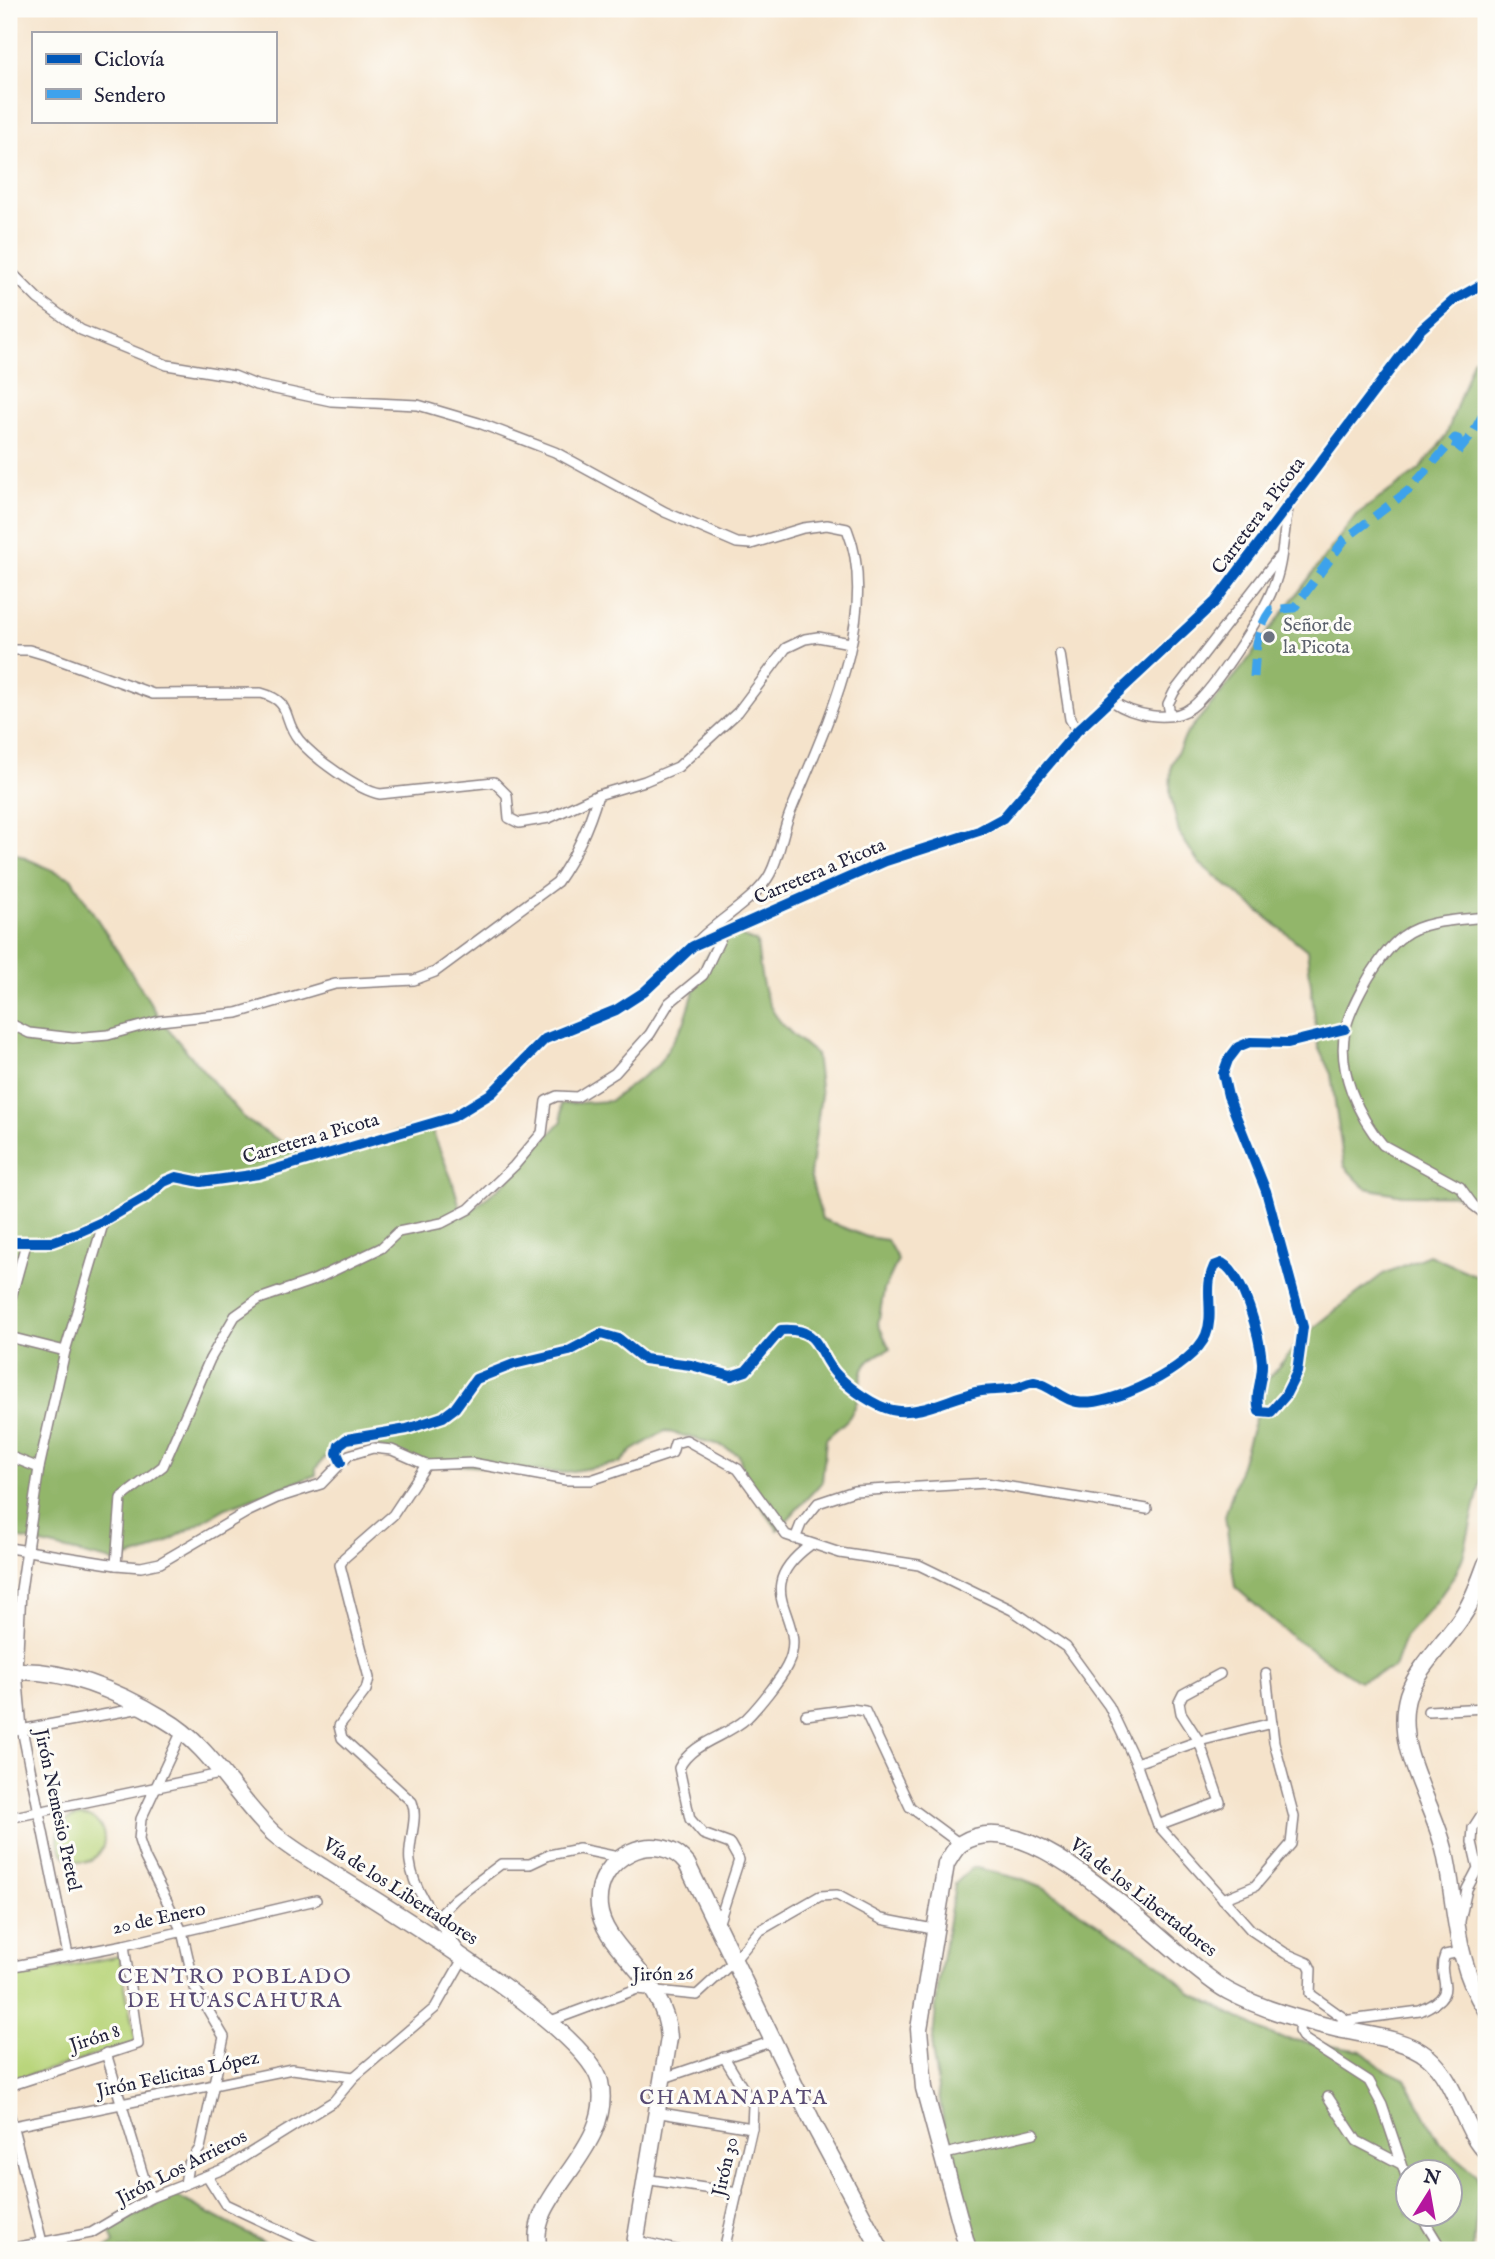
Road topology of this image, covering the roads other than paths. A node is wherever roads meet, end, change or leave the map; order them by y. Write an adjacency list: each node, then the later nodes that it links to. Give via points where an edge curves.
1 (9, 270): 5 (street, via 38,299 81,330 167,365 234,376 331,401 418,405 479,423 555,452 665,512 737,542 751,544 827,525 847,529 856,552)
2 (1486, 282): 3 (street, Carretera a Picota, via 1454,300 1421,330)
3 (1288, 506): 4 (street); 8 (street, Carretera a Picota, via 1215,602)
4 (1279, 557): 9 (street, via 1174,692 1168,704); 9 (street, via 1273,588 1236,652 1192,708)
5 (850, 642): 11 (street, via 818,637 786,648 738,712 678,767); 14 (street, via 837,699 769,874 759,889)
6 (9, 650): 11 (street, via 46,655 153,694 261,693 275,697 283,703 299,740 369,792 494,782 507,795 509,818 519,823 549,818)
7 (1060, 654): 10 (street, via 1070,719)
8 (1112, 701): 9 (street, via 1139,716); 10 (street, Carretera a Picota)
9 (1170, 713)
10 (1077, 731): 13 (street, Carretera a Picota, via 1003,818 979,831 886,861)
11 (597, 795): 15 (street, via 592,818 557,882 435,972 414,980 335,984 237,1013 159,1021 108,1035 51,1036 29,1033)
12 (1486, 916): 16 (street, via 1404,935 1378,962)
13 (723, 933): 14 (street, Carretera a Picota); 34 (street, via 703,975 669,1003 650,1034 615,1073 577,1097 556,1096 546,1101 542,1133 483,1198 442,1223 398,1232 381,1248 314,1280 259,1299 235,1316 163,1466 121,1498)
14 (693, 946): 18 (street, Carretera a Picota, via 644,992 616,1010 545,1039 492,1093 453,1117 259,1174 201,1182 176,1177)
15 (9, 1023)
16 (1345, 1030): 17 (street, via 1353,1100 1374,1135 1383,1145 1460,1186); 25 (street, via 1288,1043 1250,1042 1238,1047 1223,1074 1266,1191 1303,1327 1297,1372 1271,1412 1259,1411 1257,1403 1262,1360 1243,1288 1235,1272 1222,1263 1210,1274 1208,1327 1197,1350 1180,1366 1110,1399 1079,1403 1034,1382 977,1391 902,1412 878,1405 847,1383 826,1361 819,1344 794,1329 781,1330 746,1371 731,1376 643,1359 619,1339 601,1334 569,1351 476,1379 443,1417 407,1429 347,1439 339,1445)
17 (1486, 1215)
18 (104, 1221): 20 (street, Carretera a Picota, via 52,1242); 23 (street, Jirón Nemesio Pretel)
19 (9, 1242): 20 (street, Carretera a Picota)
20 (26, 1244): 21 (street)
21 (9, 1305)
22 (9, 1337): 23 (street)
23 (65, 1351): 27 (street, Jirón Nemesio Pretel)
24 (9, 1456): 27 (street)
25 (341, 1462): 26 (street, via 373,1448 392,1450); 34 (street, via 321,1484 247,1512 160,1563)
26 (426, 1465): 29 (street, via 472,1464 591,1480 659,1459 672,1453 675,1443 686,1440 737,1469 775,1524); 59 (street, via 393,1515 342,1560 341,1572 369,1678 366,1690 339,1726 342,1738 412,1802 410,1865 417,1888)
27 (39, 1468): 32 (street, Jirón Nemesio Pretel)
28 (1147, 1509): 29 (street, via 986,1483 936,1483 854,1491 818,1503)
29 (794, 1539): 30 (street)
30 (809, 1546): 47 (street, via 919,1566 1012,1609 1066,1647 1109,1706); 60 (street, via 791,1559 780,1582 792,1636 787,1666 747,1718 703,1743 679,1768 690,1819 703,1834 730,1844 739,1860)
31 (9, 1548): 32 (street)
32 (29, 1550): 34 (street); 35 (street, Jirón Nemesio Pretel)
33 (1486, 1564): 63 (highway, via 1466,1611 1409,1692 1403,1716 1409,1751 1445,1850)
34 (116, 1565)
35 (13, 1672): 38 (highway, Vía de los Libertadores, via 73,1678); 43 (street, Jirón Nemesio Pretel)
36 (1220, 1674): 46 (street, via 1180,1697 1181,1713)
37 (1266, 1674): 42 (street)
38 (143, 1708): 43 (street); 44 (highway, Vía de los Libertadores)
39 (1486, 1708): 40 (street)
40 (1428, 1711)
41 (806, 1715): 54 (street, via 865,1711 910,1807)
42 (1272, 1723): 46 (street); 57 (street, via 1294,1817 1291,1844 1255,1885)
43 (22, 1729): 45 (street); 51 (street, Jirón Nemesio Pretel)
44 (182, 1731): 48 (highway, Vía de los Libertadores, via 209,1754); 49 (street)
45 (9, 1732)
46 (1199, 1741): 47 (street); 53 (street, via 1220,1802)
47 (1136, 1763): 53 (street)
48 (220, 1774): 49 (street); 67 (highway, Vía de los Libertadores, via 274,1833)
49 (154, 1787): 51 (street); 62 (street, via 141,1819 139,1840)
50 (1486, 1808): 56 (street, via 1473,1828 1472,1842)
51 (38, 1811): 52 (street); 66 (street, Jirón Nemesio Pretel)
52 (9, 1818)
53 (1158, 1825): 57 (street)
54 (960, 1844): 61 (highway, via 946,1864); 72 (highway, Vía de los Libertadores, via 992,1837 1034,1844 1071,1865 1227,1990)
55 (618, 1857): 59 (street, via 579,1849 530,1864 501,1864); 60 (highway, via 650,1849 683,1859); 70 (highway, via 603,1878 598,1908)
56 (1482, 1871): 63 (street, via 1467,1889)
57 (1223, 1899): 74 (street, via 1268,1943 1308,1963 1310,1994)
58 (316, 1900): 62 (street, 20 de Enero)
59 (437, 1917): 67 (street)
60 (718, 1925): 68 (highway)
61 (933, 1929): 68 (street, Jirón 26, via 881,1919 837,1895 820,1896 759,1931); 90 (highway, via 919,2029 924,2088)
62 (182, 1931): 64 (street, 20 de Enero); 81 (street, via 195,1988 223,2037)
63 (1458, 1933): 65 (highway)
64 (124, 1945): 66 (street, 20 de Enero); 76 (street, Jirón 8, via 138,2044)
65 (1460, 1952): 71 (highway, via 1471,1987); 74 (street, via 1442,1960 1447,1984 1443,1997 1429,2007)
66 (68, 1955): 69 (street, 20 de Enero)
67 (464, 1957): 73 (highway, Vía de los Libertadores); 78 (street, Jirón Los Arrieros, via 435,2008)
68 (733, 1962): 70 (street, Jirón 26, via 696,1995); 75 (highway)
69 (9, 1967)
70 (655, 1990): 73 (street, Jirón 26, via 612,1996); 79 (highway, via 668,2025)
71 (1486, 2010)
72 (1300, 2019): 74 (highway, Vía de los Libertadores); 91 (street, via 1304,2039 1369,2081)
73 (546, 2022): 103 (highway, Vía de los Libertadores, via 587,2057 600,2082 600,2095 594,2134 539,2222)
74 (1338, 2023): 89 (highway, Vía de los Libertadores, via 1428,2057 1447,2079)
75 (773, 2041): 77 (street); 106 (highway)
76 (106, 2053): 80 (street, Jirón 8); 83 (street)
77 (724, 2057): 79 (street); 87 (street, Jirón 30, via 751,2098)
78 (354, 2077): 81 (street, Jirón Felicitas López, via 292,2069); 93 (street, Jirón Los Arrieros, via 334,2101)
79 (661, 2079): 85 (highway)
80 (9, 2086)
81 (212, 2086): 83 (street, Jirón Felicitas López); 95 (street, via 200,2148 188,2165)
82 (1328, 2098): 92 (street, via 1357,2141)
83 (123, 2105): 86 (street, Jirón Felicitas López); 97 (street)
84 (9, 2112): 86 (street)
85 (655, 2112): 87 (street); 94 (highway)
86 (11, 2127): 99 (street)
87 (752, 2127): 96 (street, Jirón 30)
88 (1034, 2133): 90 (street)
89 (1486, 2151)
90 (941, 2155): 107 (highway)
91 (1399, 2158)
92 (1394, 2160)
93 (208, 2177): 95 (street, Jirón Los Arrieros); 102 (street, via 225,2204)
94 (644, 2179): 96 (street); 100 (highway)
95 (185, 2184): 97 (street, Jirón Los Arrieros)
96 (738, 2193): 105 (street, Jirón 30)
97 (150, 2198): 99 (street, Jirón Los Arrieros, via 91,2234)
98 (1429, 2228): 108 (street)
99 (43, 2246): 101 (street, Jirón Los Arrieros)
100 (635, 2246): 104 (street)
101 (9, 2249)
102 (323, 2250)
103 (539, 2250)
104 (677, 2250)
105 (724, 2250)
106 (881, 2250)
107 (968, 2250)
108 (1442, 2250)

